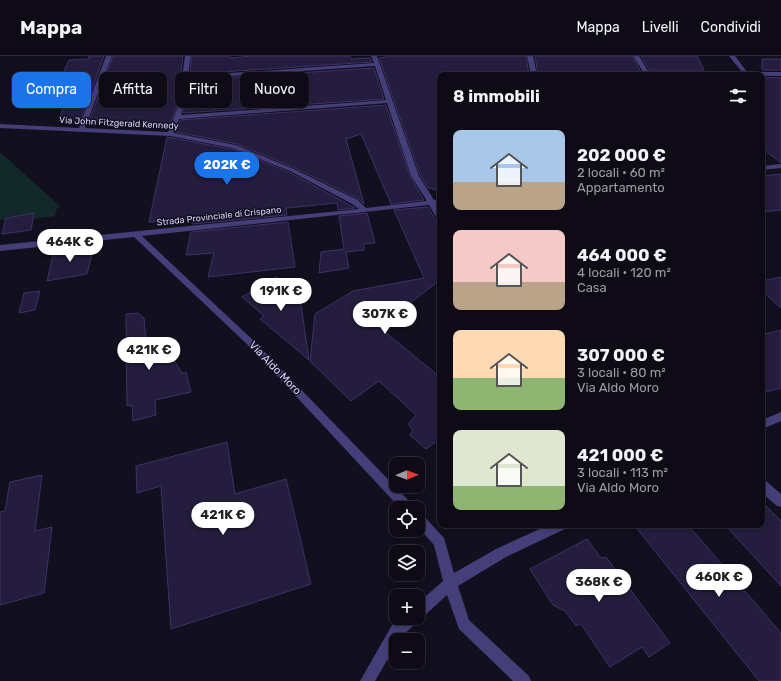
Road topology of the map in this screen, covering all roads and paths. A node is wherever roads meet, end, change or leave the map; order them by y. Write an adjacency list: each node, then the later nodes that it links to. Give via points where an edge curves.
1 (109, 56): 19 (street)
2 (188, 56): 8 (street)
3 (374, 56): 7 (street)
4 (530, 56): 9 (street)
5 (636, 56): 10 (street)
6 (732, 56): 11 (street)
7 (377, 64): 14 (street); 15 (street)
8 (186, 72)
9 (533, 72)
10 (647, 72)
11 (744, 72)
12 (765, 74): 13 (street)
13 (781, 74)
14 (232, 75)
15 (390, 101): 17 (street); 23 (street, via 415,176)
16 (180, 108): 17 (street)
17 (177, 117): 20 (street)
18 (0, 126): 19 (street, Via John Fitzgerald Kennedy)
19 (81, 130): 20 (street, Via John Fitzgerald Kennedy)
20 (170, 134): 25 (street, Via John Fitzgerald Kennedy, via 234,146 292,170 355,202)
21 (781, 166): 22 (street)
22 (765, 168)
23 (431, 202): 24 (street, Strada Provinciale di Crispano); 25 (street, Strada Provinciale di Crispano); 26 (street)
24 (437, 202)
25 (364, 210): 27 (street, Strada Provinciale di Crispano)
26 (437, 212)
27 (136, 235): 28 (street, Strada Provinciale di Crispano); 32 (street, Via Aldo Moro, via 255,347)
28 (0, 248)
29 (781, 416): 30 (street)
30 (765, 424)
31 (765, 488): 33 (street)
32 (401, 501)
33 (781, 502)
34 (425, 526): 36 (street, via 440,542)
35 (554, 528): 36 (street, via 501,553)
36 (450, 583): 37 (street); 40 (street, via 464,624)
37 (425, 606)
38 (403, 625): 39 (street)
39 (367, 681)
40 (524, 681)

